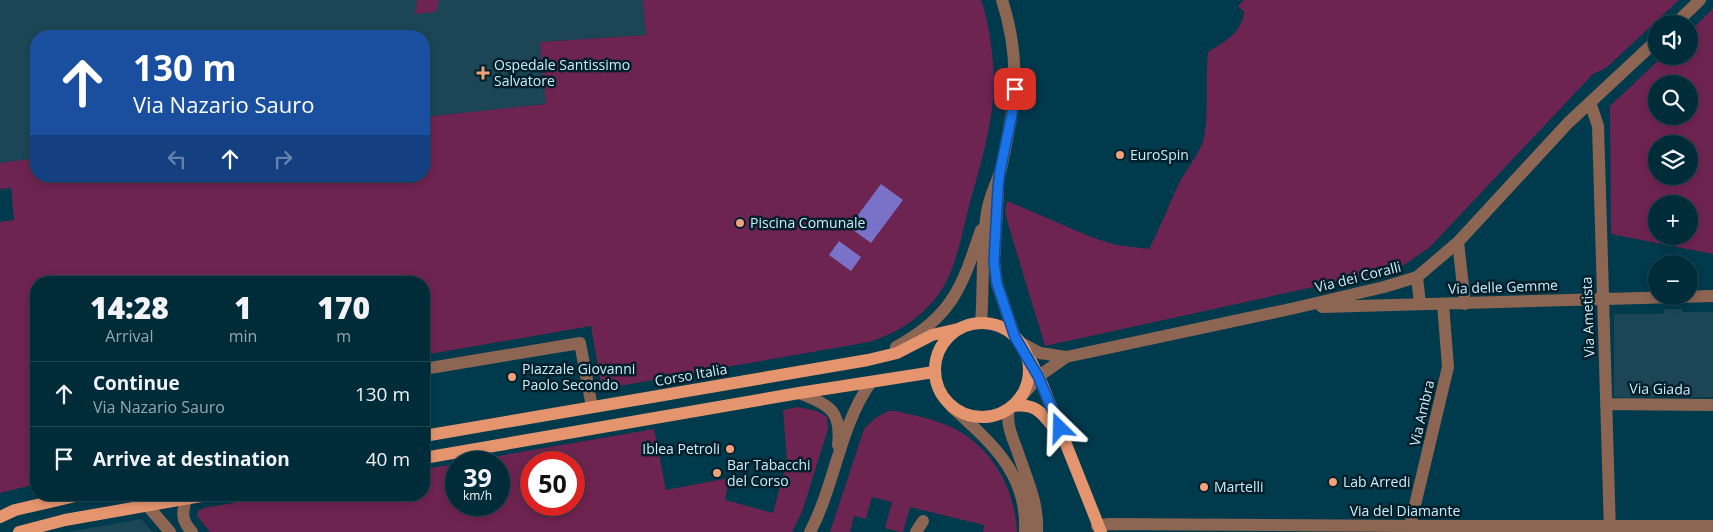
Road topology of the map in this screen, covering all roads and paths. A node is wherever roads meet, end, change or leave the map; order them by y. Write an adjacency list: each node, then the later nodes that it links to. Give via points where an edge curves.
1 (1002, 0): 6 (street, via 1016,66 1012,114)
2 (1700, 0): 3 (street)
3 (1684, 15)
4 (1648, 48): 5 (street, Via dei Coralli)
5 (1590, 102): 8 (street, Via dei Coralli); 11 (street, Via Ametista, via 1598,126)
6 (1000, 171): 7 (street); 18 (street, via 994,262 997,284)
7 (987, 211): 16 (street); 20 (street, via 967,273 942,314 908,340)
8 (1458, 242): 9 (street, Via dei Coralli); 14 (street)
9 (1418, 276): 12 (street); 15 (street, Via dei Coralli)
10 (1713, 296): 11 (street, Via delle Gemme)
11 (1603, 299): 14 (street, Via delle Gemme); 27 (street, Via Ametista)
12 (1420, 304): 13 (street, Via delle Gemme); 15 (street, Via delle Gemme)
13 (1443, 304): 14 (street, Via delle Gemme); 40 (street, Via Ambra, via 1448,368)
14 (1465, 304)
15 (1295, 308): 19 (street, Via dei Coralli)
16 (982, 323): 17 (main road); 18 (main road, via 1006,329)
17 (958, 329): 20 (main road, Corso Italia, via 932,335 897,353); 22 (main road, via 940,347)
18 (1021, 344): 19 (street); 23 (main road); 26 (main road, via 1029,363 1029,375)
19 (1066, 357): 23 (street)
20 (868, 360): 29 (main road, Corso Italia)
21 (430, 368): 29 (street, via 580,343)
22 (934, 372): 24 (main road); 30 (main road, via 942,397)
23 (1038, 376): 26 (street); 32 (main road)
24 (871, 382): 25 (main road); 34 (street, via 862,396)
25 (799, 393): 33 (main road); 34 (street, via 824,403 835,414 840,429)
26 (1014, 404): 30 (main road, via 995,416 980,418 965,415); 32 (main road, via 1032,406 1041,412); 49 (street, via 1007,423 1033,496 1038,516)
27 (1606, 404): 28 (street, Via Giada); 43 (street, Via Ametista)
28 (1713, 404)
29 (592, 407): 31 (main road, Corso Italia)
30 (952, 407): 48 (street, via 999,452 1010,469 1023,506)
31 (430, 435)
32 (1065, 442): 42 (main road)
33 (430, 457)
34 (836, 463): 47 (street, via 818,518)
35 (54, 501): 39 (main road)
36 (169, 501): 38 (main road)
37 (186, 501): 46 (street, via 183,516)
38 (147, 505): 44 (main road); 45 (street)
39 (0, 516)
40 (1410, 526): 42 (street, Via del Diamante, via 1109,524); 43 (street, Via del Diamante)
41 (1713, 526): 43 (street, Via del Diamante)
42 (1099, 529)
43 (1609, 529)
44 (20, 532)
45 (170, 532)
46 (192, 532)
47 (810, 532)
48 (1025, 532)
49 (1037, 532)

